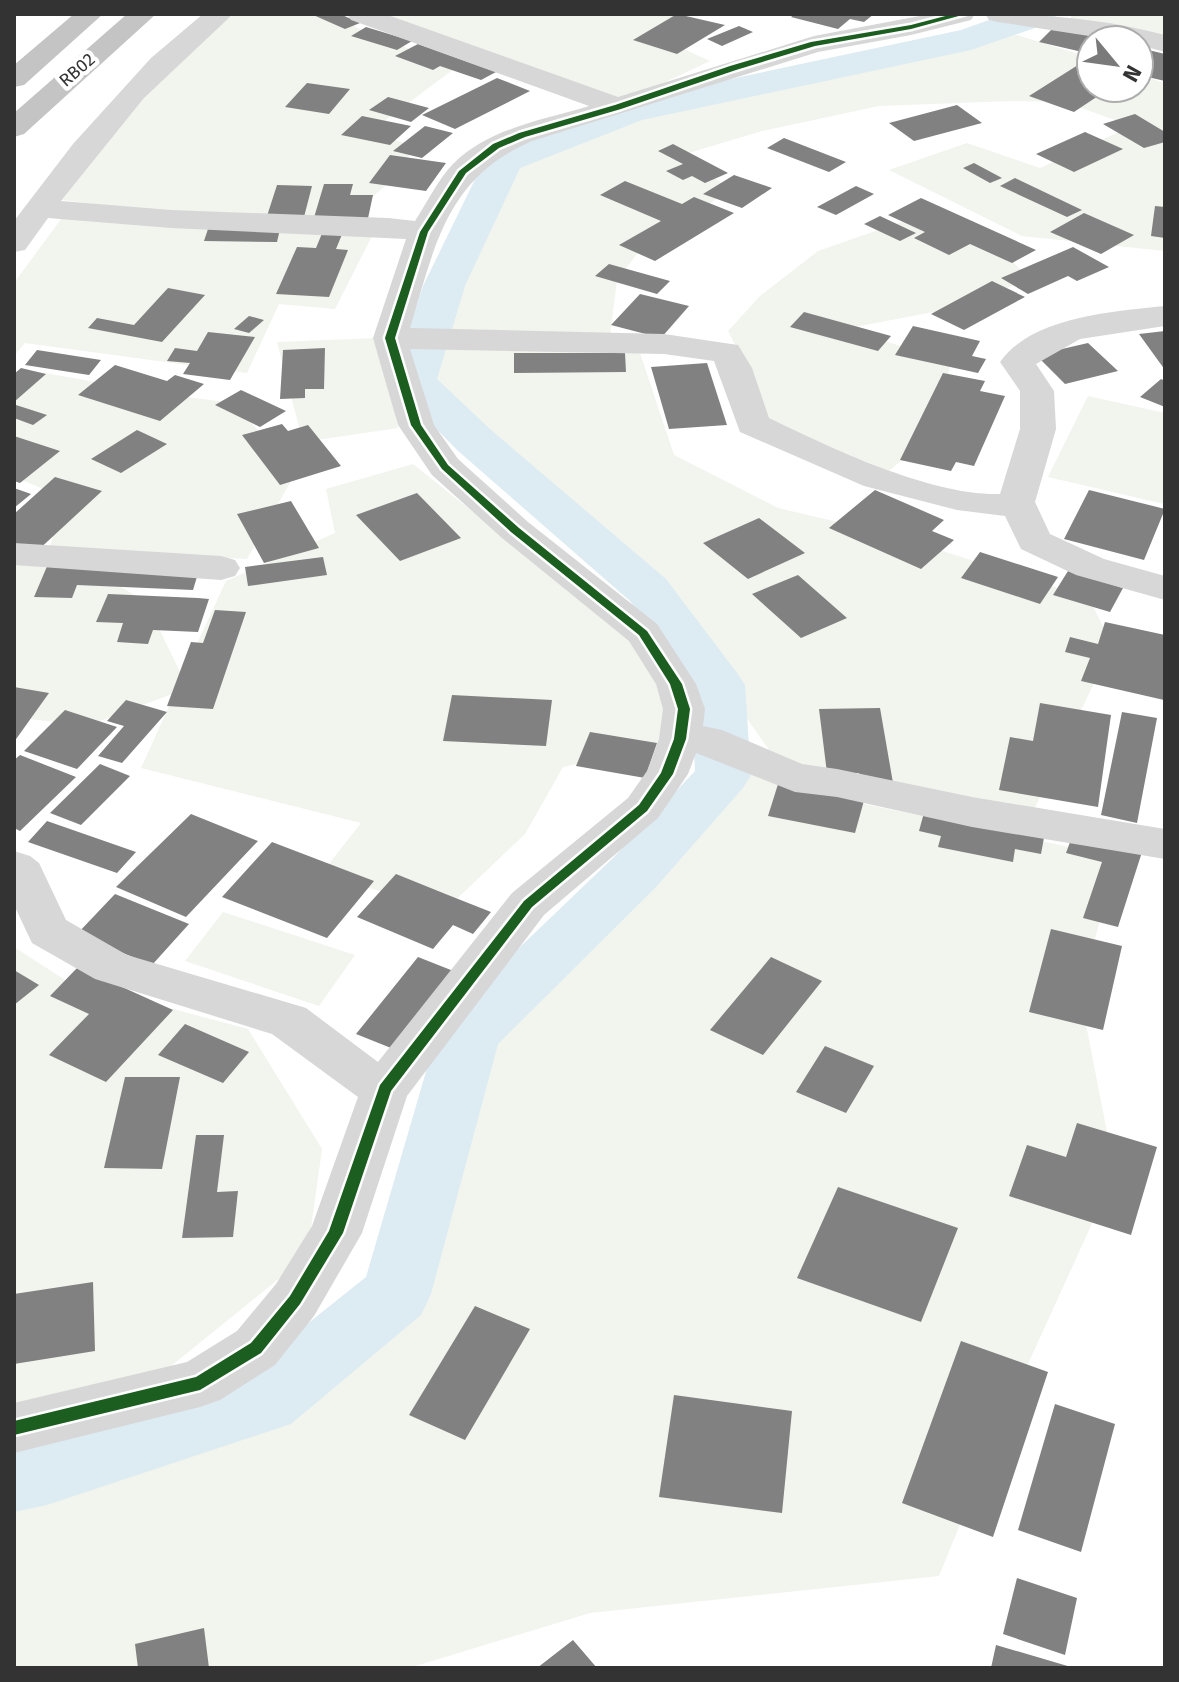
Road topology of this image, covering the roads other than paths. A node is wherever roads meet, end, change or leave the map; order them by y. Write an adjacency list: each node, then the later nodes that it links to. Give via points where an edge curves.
1 (90, 14): 8 (highway, RB02)
2 (143, 14): 10 (highway, RB02)
3 (220, 14): 11 (street, via 177,45 81,150)
4 (360, 14): 9 (street)
5 (962, 14): 9 (street, via 814,44)
6 (1010, 15): 7 (street)
7 (1165, 44)
8 (14, 79)
9 (618, 107): 12 (street, via 496,146 463,171)
10 (14, 128)
11 (39, 208): 12 (street); 13 (street)
12 (424, 232): 15 (street)
13 (14, 243)
14 (1165, 316): 16 (street, via 1083,326 1037,344 1017,362 1037,391 1038,429)
15 (421, 338): 16 (street, via 664,344 726,352 753,424 833,464 913,491 1001,508); 20 (street, via 416,425 445,467 643,633)
16 (1017, 502): 19 (street, via 1034,541 1090,567)
17 (14, 554): 18 (street)
18 (221, 568)
19 (1165, 588)
20 (709, 743): 21 (street, via 795,778); 23 (street, via 667,774 643,808 528,904)
21 (1165, 844)
22 (14, 867): 23 (street, via 23,874 48,931 111,967 289,1021)
23 (385, 1089): 24 (street, via 336,1233 295,1300 256,1348 200,1383)
24 (14, 1428)

